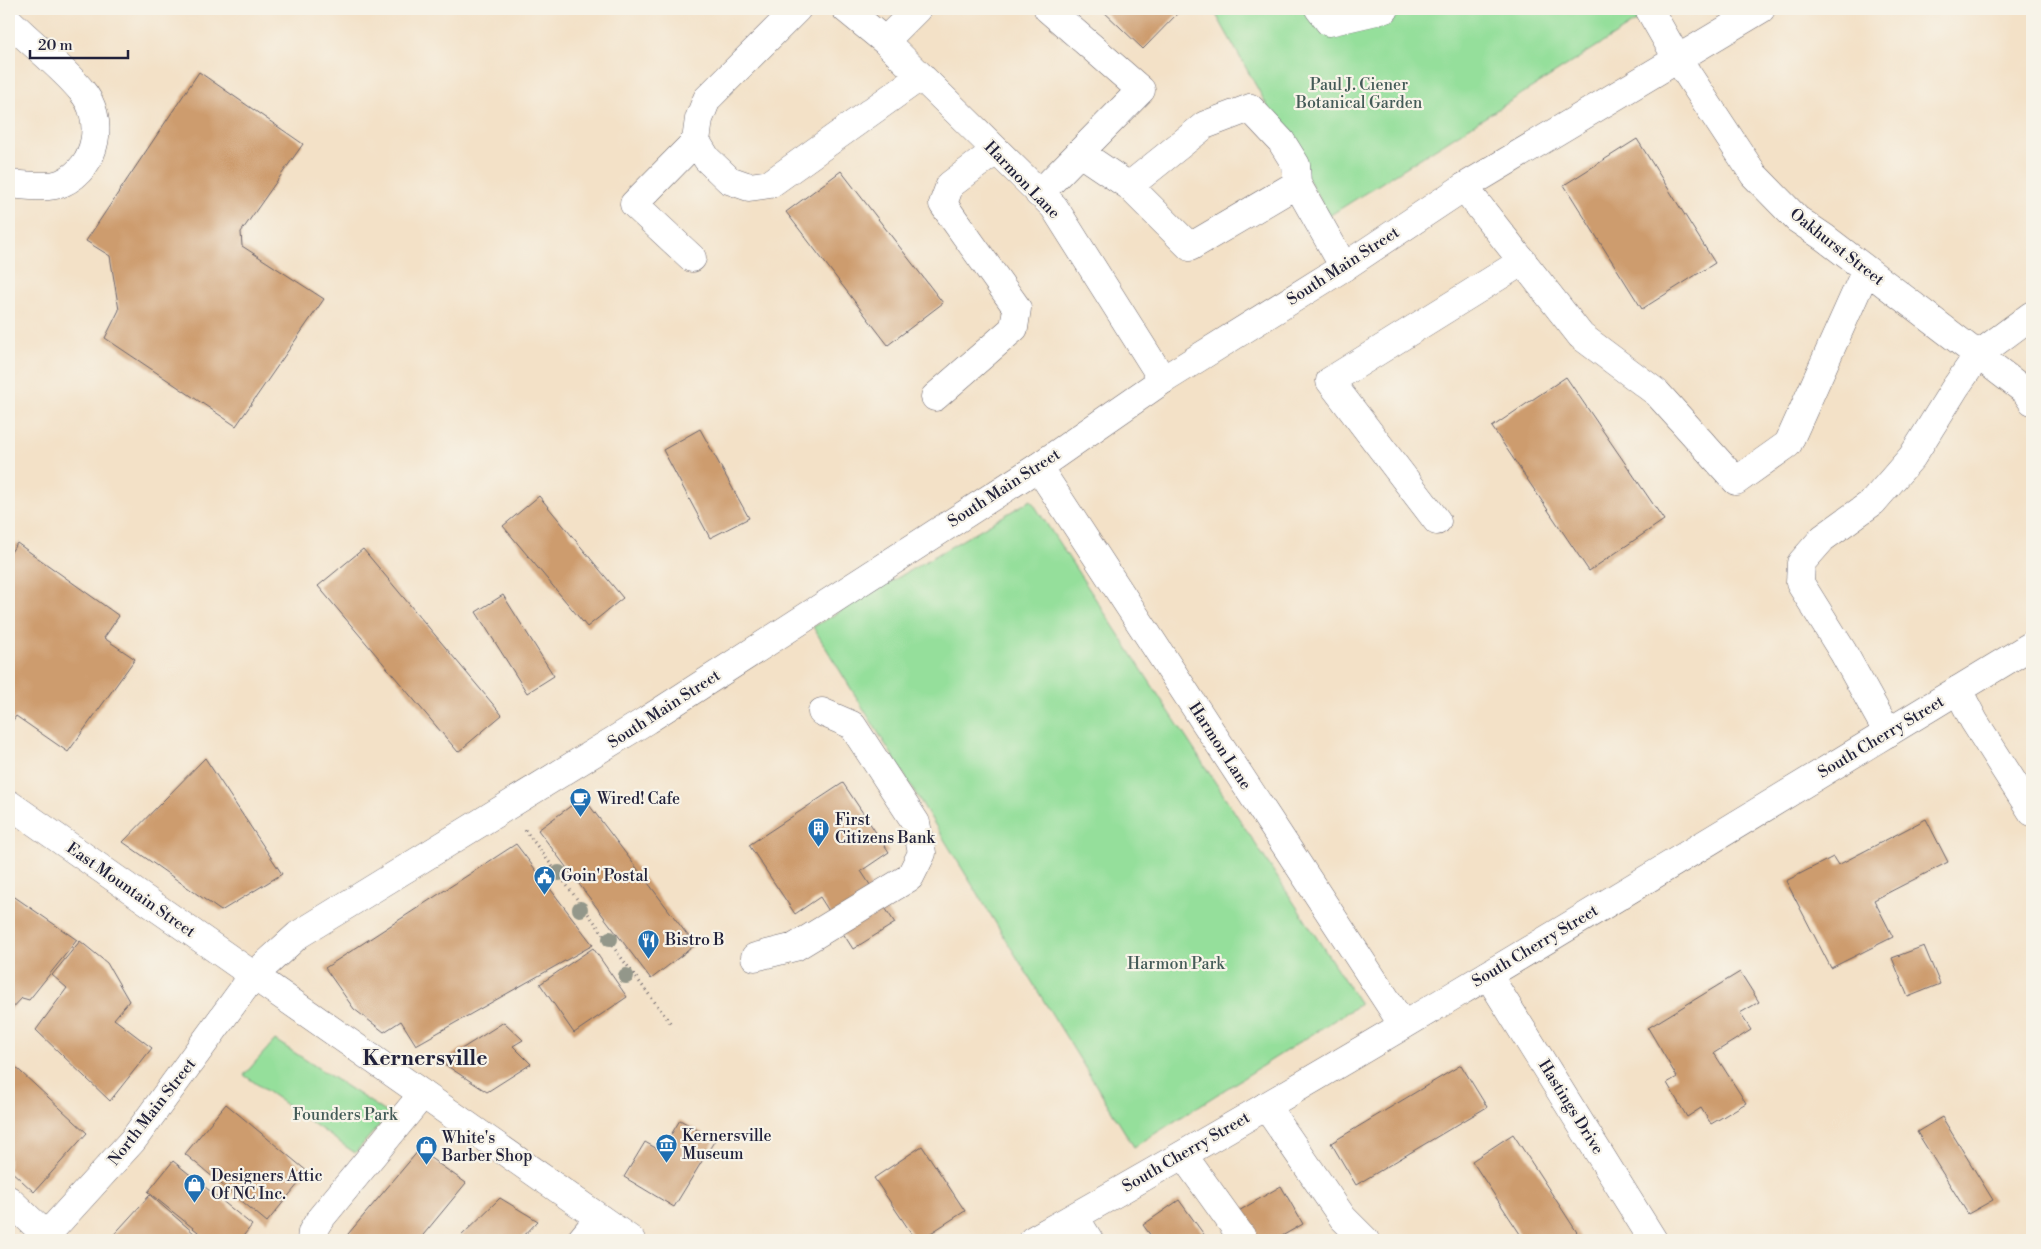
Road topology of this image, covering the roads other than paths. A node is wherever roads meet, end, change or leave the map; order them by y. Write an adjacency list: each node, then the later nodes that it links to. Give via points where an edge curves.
1 (797, 9): 13 (main road, via 707,99 699,119)
2 (846, 9): 10 (main road, Harmon Lane)
3 (917, 9): 10 (main road)
4 (1048, 9): 15 (main road, via 1141,90)
5 (1319, 9): 6 (main road, via 1329,22)
6 (1385, 9)
7 (1649, 9): 11 (main road, Oakhurst Street)
8 (1761, 9): 11 (main road, South Main Street)
9 (9, 21): 16 (main road, via 82,90 94,110 96,141 85,167 61,183 37,186)
10 (885, 41): 12 (main road, Harmon Lane)
11 (1677, 58): 19 (main road, South Main Street); 24 (main road, Oakhurst Street, via 1754,175 1797,219)
12 (921, 76): 13 (main road, via 770,184 749,187 729,180 706,159); 14 (main road, Harmon Lane)
13 (696, 142): 21 (main road, via 634,204)
14 (995, 151): 20 (main road, Harmon Lane); 28 (main road, via 950,185 943,204 1018,308 1014,328)
15 (1080, 153): 18 (main road); 20 (main road)
16 (9, 184)
17 (1297, 184): 18 (main road, via 1190,247); 18 (main road, via 1296,165 1281,140 1250,108 1205,126); 23 (main road)
18 (1129, 186)
19 (1464, 187): 22 (main road); 23 (main road, South Main Street)
20 (1038, 194): 27 (main road, Harmon Lane, via 1054,208)
21 (692, 258)
22 (1523, 261): 24 (main road, via 1581,336 1657,393 1736,482 1788,444); 31 (main road, via 1330,381)
23 (1344, 267): 27 (main road, South Main Street)
24 (1866, 270): 26 (main road, Oakhurst Street)
25 (2032, 315): 26 (main road)
26 (1978, 355): 29 (main road, Oakhurst Street); 35 (main road, via 1912,457 1873,502 1823,538 1801,564 1800,583)
27 (1162, 380): 30 (main road, South Main Street)
28 (935, 396)
29 (2032, 401)
30 (1038, 467): 40 (main road, South Main Street, via 647,720 298,935); 41 (main road, Harmon Lane)
31 (1437, 521)
32 (2032, 645): 33 (main road, South Cherry Street)
33 (1958, 690): 35 (main road, South Cherry Street); 37 (main road)
34 (822, 712): 38 (main road, via 852,725 916,823 922,853 910,877 795,947)
35 (1888, 733): 39 (main road, South Cherry Street)
36 (9, 804): 40 (main road, East Mountain Street)
37 (2032, 812)
38 (756, 957)
39 (1488, 975): 41 (main road, South Cherry Street); 56 (main road, Hastings Drive)
40 (253, 976): 42 (main road, East Mountain Street); 48 (main road, North Main Street, via 133,1140)
41 (1402, 1025): 43 (main road, South Cherry Street)
42 (422, 1095): 47 (main road, East Mountain Street); 49 (main road, via 320,1219)
43 (1266, 1106): 44 (main road, South Cherry Street); 55 (main road, via 1343,1218)
44 (1183, 1155): 46 (main road, South Cherry Street); 54 (main road)
45 (9, 1200): 48 (main road)
46 (1075, 1217): 52 (main road, South Cherry Street); 53 (main road)
47 (599, 1218): 50 (main road); 51 (main road, East Mountain Street)
48 (44, 1238)
49 (311, 1240)
50 (581, 1240)
51 (631, 1240)
52 (1033, 1240)
53 (1089, 1240)
54 (1244, 1240)
55 (1365, 1240)
56 (1653, 1240)

